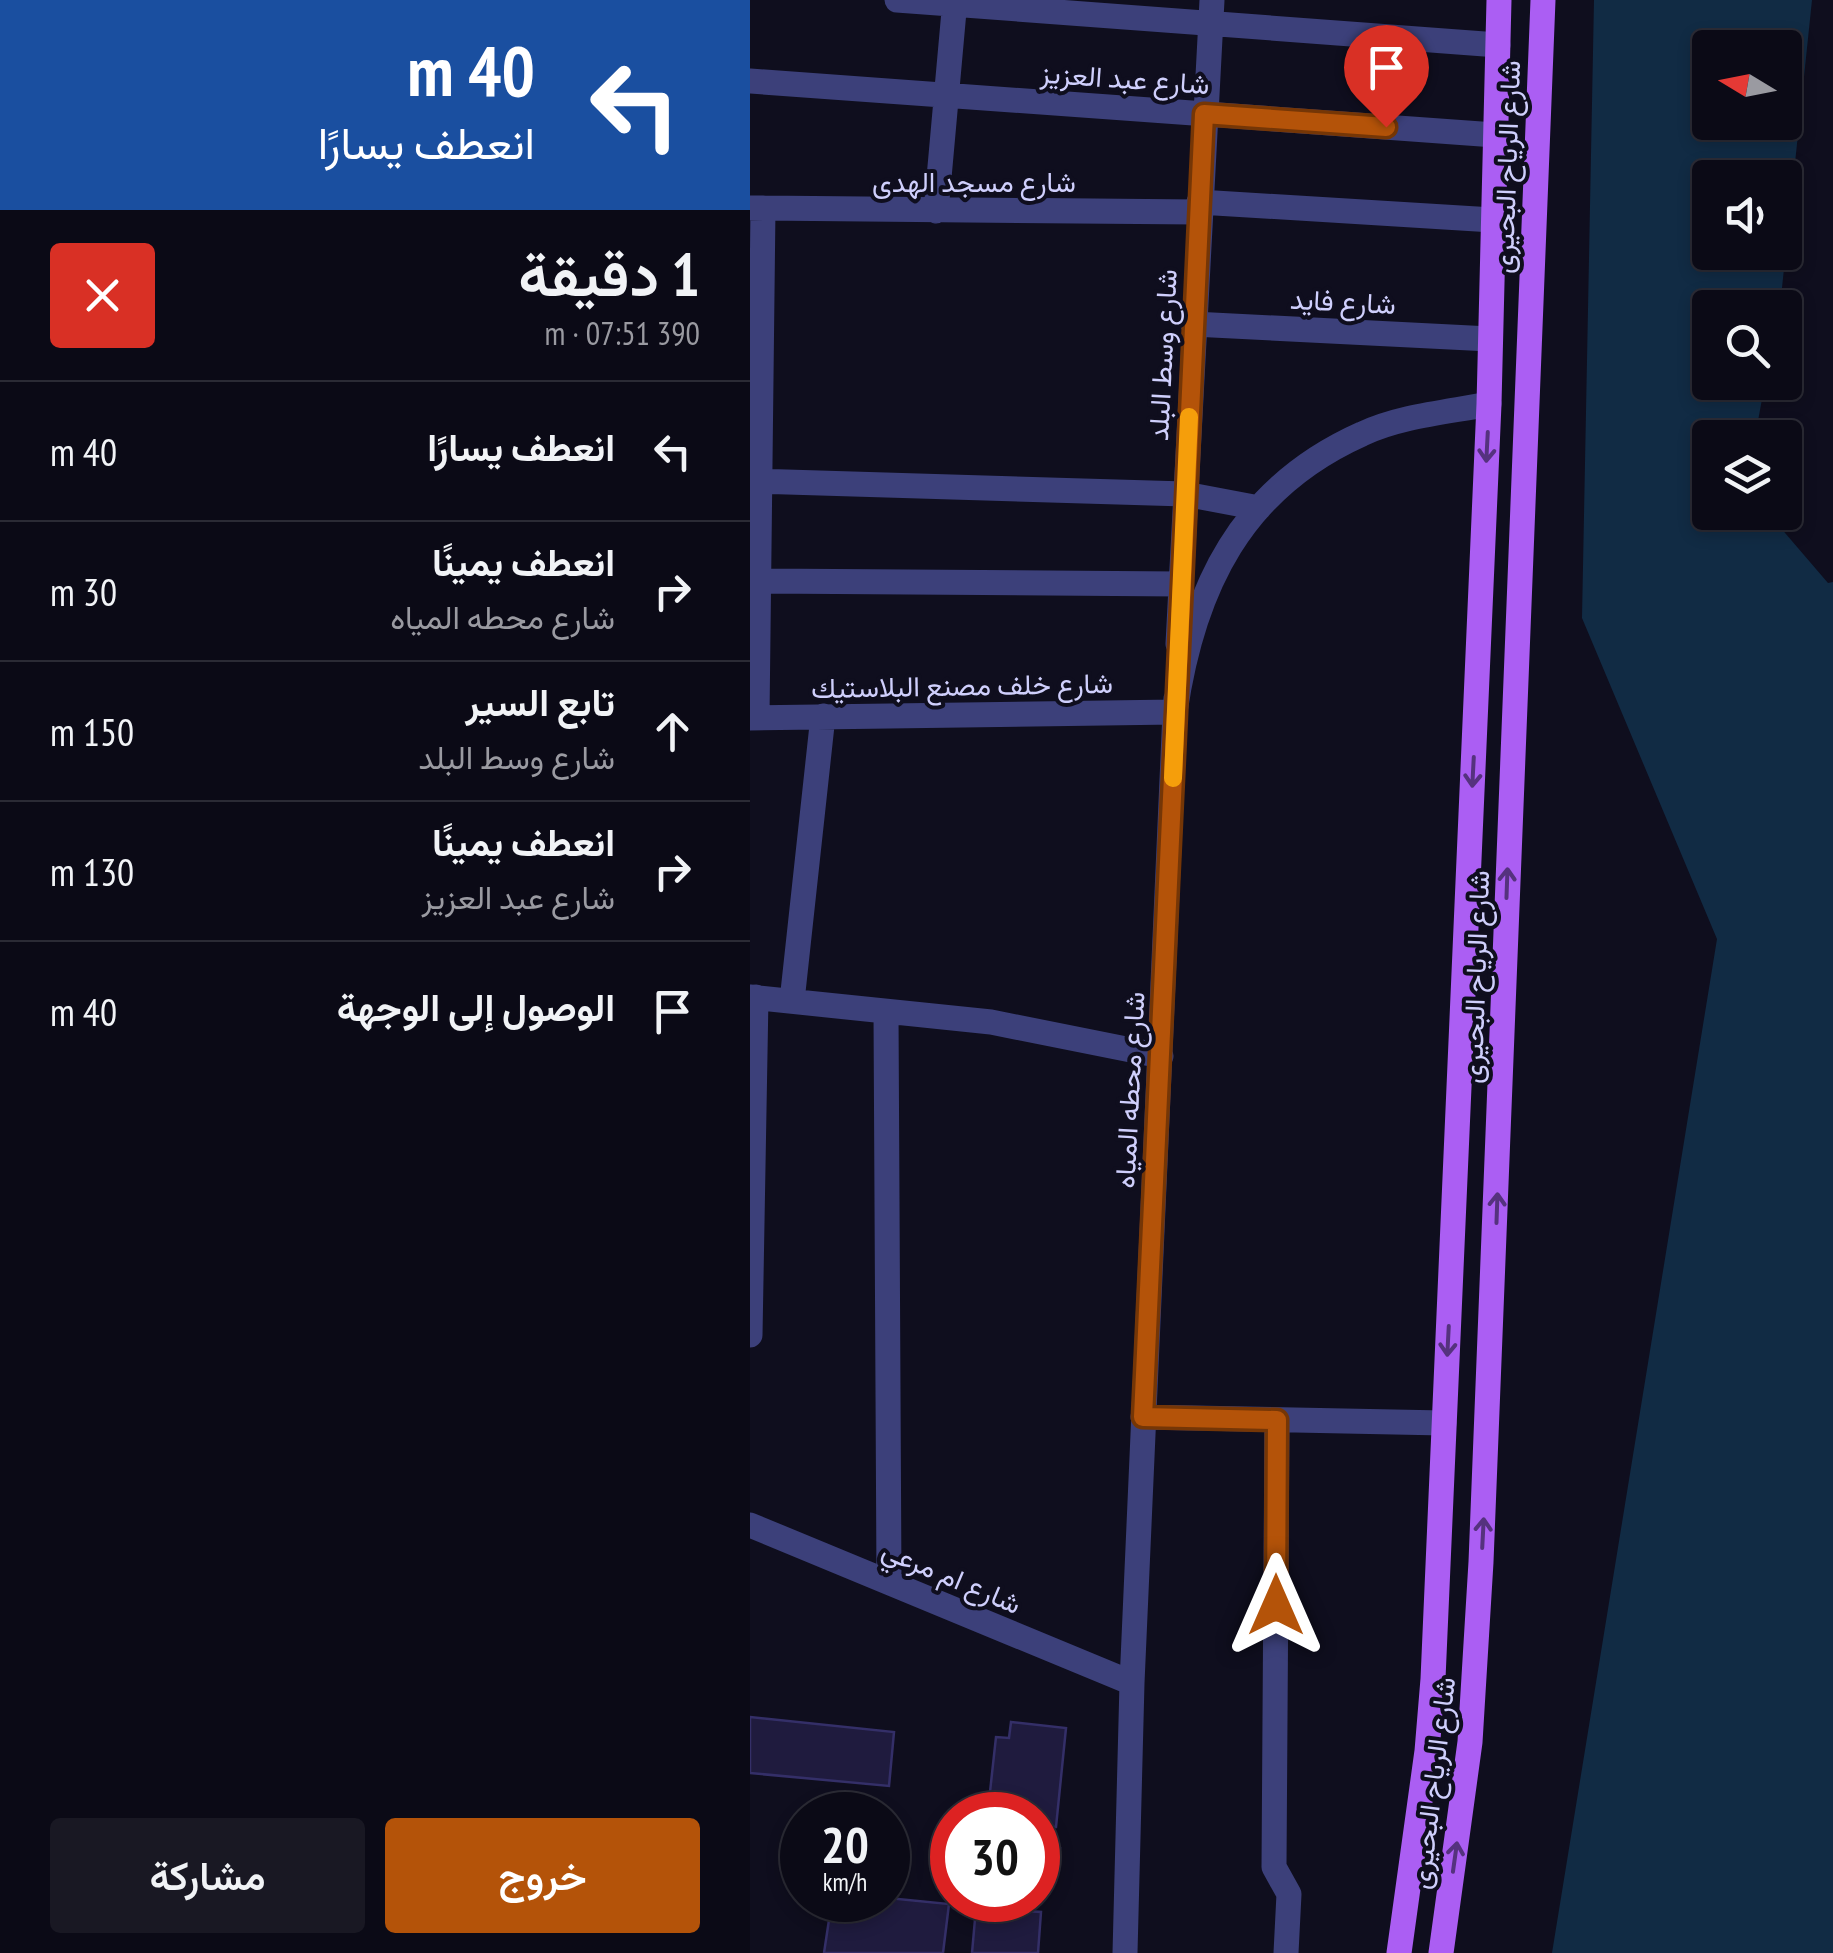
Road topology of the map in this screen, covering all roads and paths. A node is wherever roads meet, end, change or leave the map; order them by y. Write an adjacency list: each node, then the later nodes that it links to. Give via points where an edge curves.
1 (897, 0): 4 (street)
2 (1498, 0): 7 (main road, شارع الرياح البحيرى)
3 (1543, 0): 44 (main road, شارع الرياح البحيرى, one-way to 3, via 1470,1742 1482,1562)
4 (955, 2): 5 (street); 9 (street)
5 (1091, 8): 6 (street)
6 (1211, 12): 7 (street); 10 (street, شارع وسط البلد)
7 (1498, 46): 11 (main road, شارع الرياح البحيرى)
8 (750, 81): 9 (street, شارع عبد العزيز)
9 (946, 95): 10 (street, شارع عبد العزيز); 14 (street)
10 (1204, 114): 11 (street, شارع عبد العزيز); 12 (street, شارع وسط البلد)
11 (1495, 134): 15 (main road, شارع الرياح البحيرى)
12 (1199, 207): 14 (street, شارع مسجد الهدى); 15 (street, شارع مسجد الهدى); 17 (street, شارع وسط البلد)
13 (757, 208): 14 (street, شارع مسجد الهدى); 16 (street)
14 (936, 211)
15 (1494, 220): 18 (main road, شارع الرياح البحيرى)
16 (756, 283): 19 (street)
17 (1193, 324): 18 (street, شارع فايد); 23 (street, شارع وسط البلد)
18 (1490, 339): 20 (main road, شارع الرياح البحيرى)
19 (756, 352): 21 (street)
20 (1489, 404): 24 (street, شارع محطه المياه, via 1364,433 1308,465); 37 (main road, شارع الرياح البحيرى, one-way to 37)
21 (756, 416): 22 (street)
22 (755, 482): 23 (street); 25 (street)
23 (1185, 494): 24 (street); 26 (street, شارع وسط البلد)
24 (1258, 508): 27 (street, شارع محطه المياه, via 1224,552 1201,602)
25 (755, 581): 26 (street); 29 (street)
26 (1180, 584): 27 (street, شارع وسط البلد)
27 (1175, 712): 28 (street, شارع خلف مصنع البلاستيك); 33 (street, شارع محطه المياه)
28 (823, 716): 29 (street, شارع خلف مصنع البلاستيك); 31 (street)
29 (754, 718)
30 (753, 997): 31 (street); 34 (street)
31 (792, 1001): 32 (street)
32 (886, 1012): 33 (street, via 991,1022); 39 (street)
33 (1161, 1056): 35 (street, شارع محطه المياه)
34 (750, 1334)
35 (1143, 1417): 36 (street); 40 (street, شارع محطه المياه)
36 (1277, 1420): 37 (street); 42 (street, via 1274,1867 1289,1894)
37 (1444, 1423): 43 (main road, شارع الرياح البحيرى, via 1427,1751)
38 (750, 1524): 39 (street, شارع ام مرعي)
39 (888, 1582): 40 (street, شارع ام مرعي)
40 (1132, 1683): 41 (street, شارع محطه المياه)
41 (1125, 1953)
42 (1286, 1953)
43 (1399, 1953)
44 (1441, 1953)

